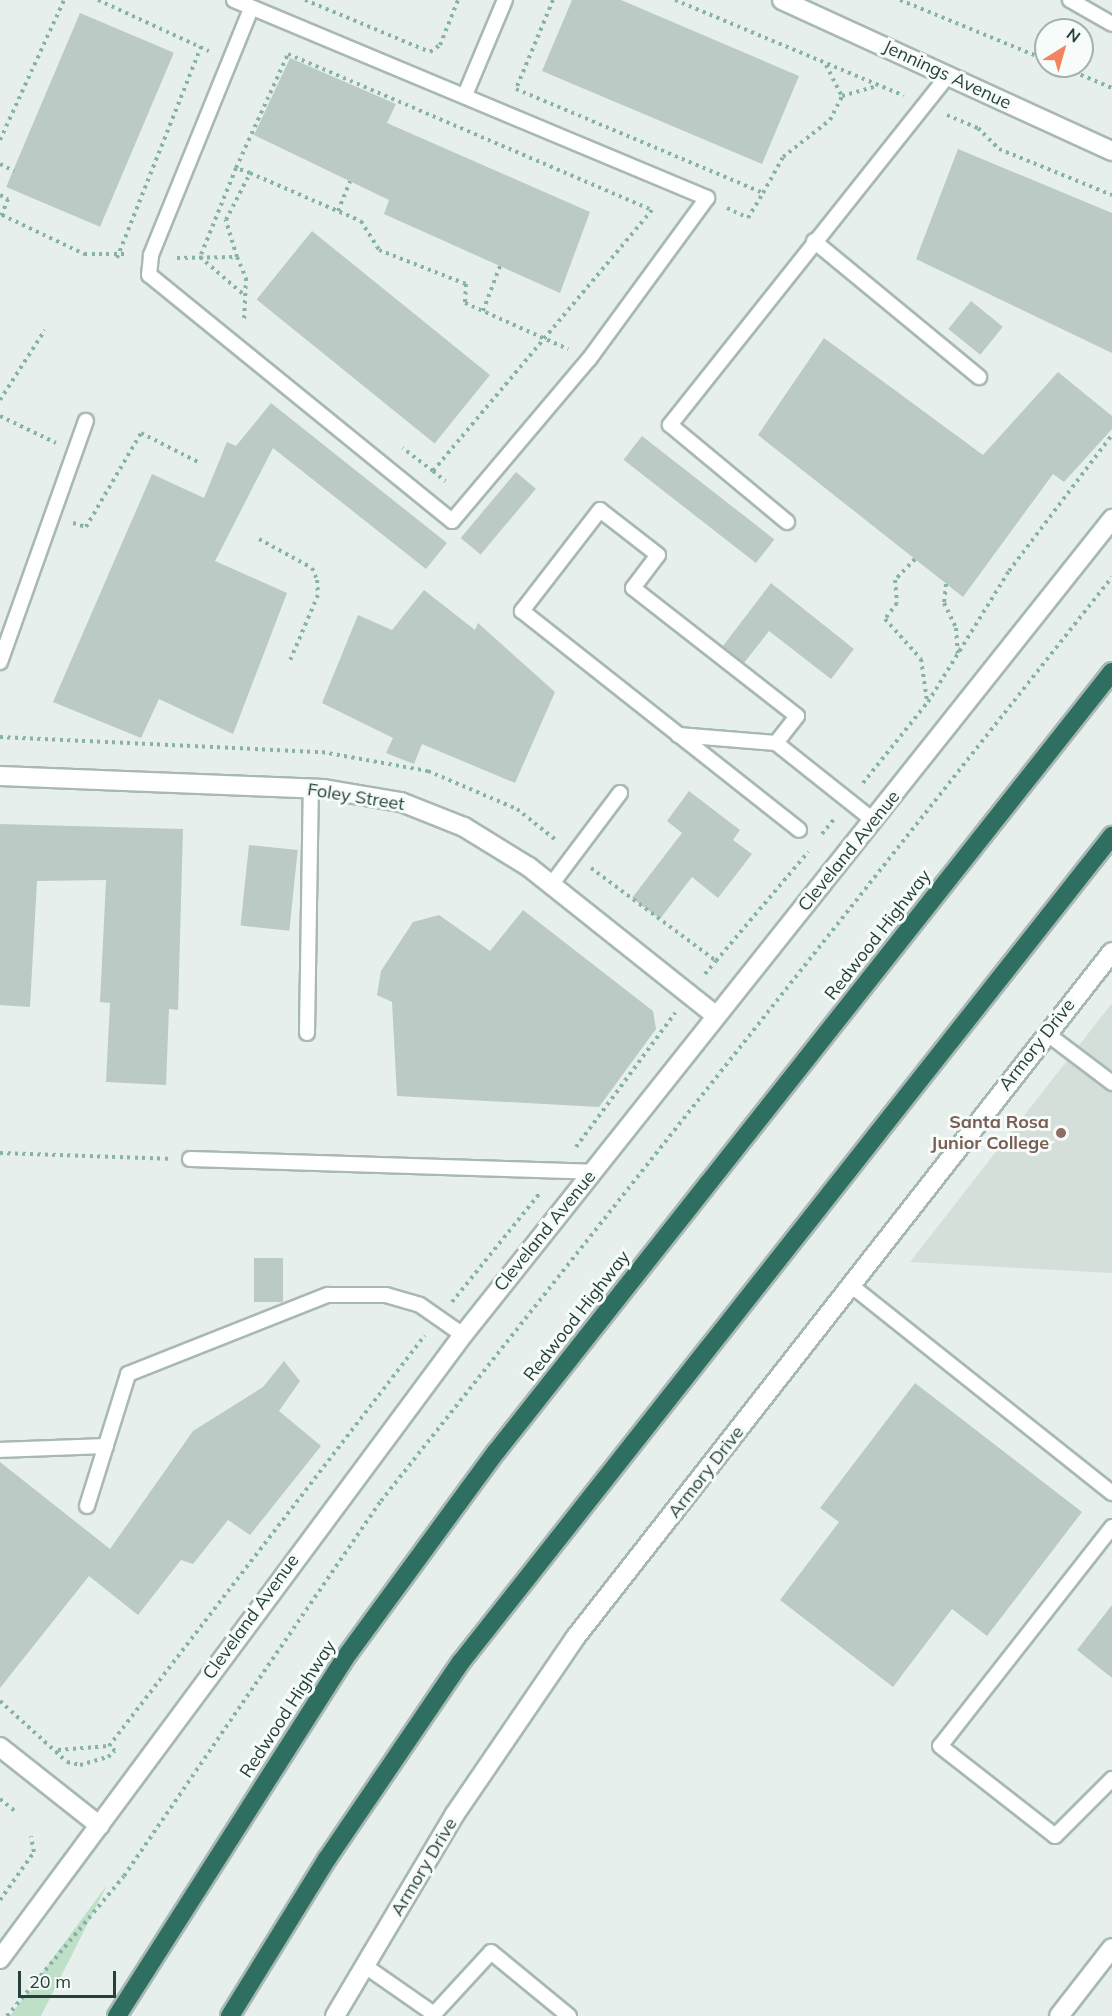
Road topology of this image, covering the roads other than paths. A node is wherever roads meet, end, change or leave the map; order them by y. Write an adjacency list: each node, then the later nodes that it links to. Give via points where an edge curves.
1 (234, 0): 5 (lane)
2 (505, 0): 8 (lane)
3 (782, 0): 7 (street, Jennings Avenue)
4 (1070, 0): 6 (lane)
5 (251, 9): 8 (lane); 8 (lane, via 151,255 148,275 452,521 589,359 707,198)
6 (1112, 24)
7 (948, 75): 9 (street, Jennings Avenue); 10 (lane)
8 (465, 95)
9 (1112, 151)
10 (814, 241): 11 (lane); 14 (lane, via 670,425)
11 (979, 377)
12 (86, 421): 15 (lane)
13 (1112, 519): 22 (street, Cleveland Avenue)
14 (787, 522)
15 (0, 662)
16 (1112, 672): 46 (highway, Redwood Highway, via 496,1452 345,1658)
17 (678, 735): 18 (lane); 18 (lane, via 522,611 600,510 658,555 633,588 797,716); 23 (lane)
18 (776, 743): 22 (lane)
19 (0, 776): 20 (street, Foley Street)
20 (311, 789): 25 (street, Foley Street, via 401,802 464,827); 28 (lane)
21 (620, 792): 25 (lane)
22 (874, 821): 27 (street, Cleveland Avenue)
23 (799, 830)
24 (1112, 836): 47 (highway, via 461,1662 327,1859)
25 (551, 885): 27 (street, Foley Street)
26 (1112, 952): 29 (street, Armory Drive)
27 (716, 1017): 32 (street, Cleveland Avenue)
28 (307, 1033)
29 (1046, 1033): 30 (lane); 33 (street, Armory Drive)
30 (1112, 1083)
31 (190, 1159): 32 (lane)
32 (593, 1172): 34 (street, Cleveland Avenue)
33 (853, 1287): 37 (lane); 45 (street, Armory Drive, via 575,1638 455,1814)
34 (462, 1335): 35 (lane, via 440,1317 386,1295 328,1295 128,1374); 42 (street, Cleveland Avenue, via 250,1615)
35 (106, 1446): 36 (lane); 38 (lane)
36 (0, 1450)
37 (1112, 1493)
38 (87, 1506)
39 (1112, 1527): 41 (lane, via 940,1746 1055,1836)
40 (0, 1747): 42 (street)
41 (1112, 1779)
42 (100, 1826): 44 (street, Cleveland Avenue)
43 (1112, 1948): 50 (street)
44 (0, 1959)
45 (365, 1966): 48 (street, Armory Drive); 49 (lane, via 434,2014 490,1952)
46 (117, 2016)
47 (230, 2016)
48 (335, 2016)
49 (569, 2016)
50 (1059, 2016)

